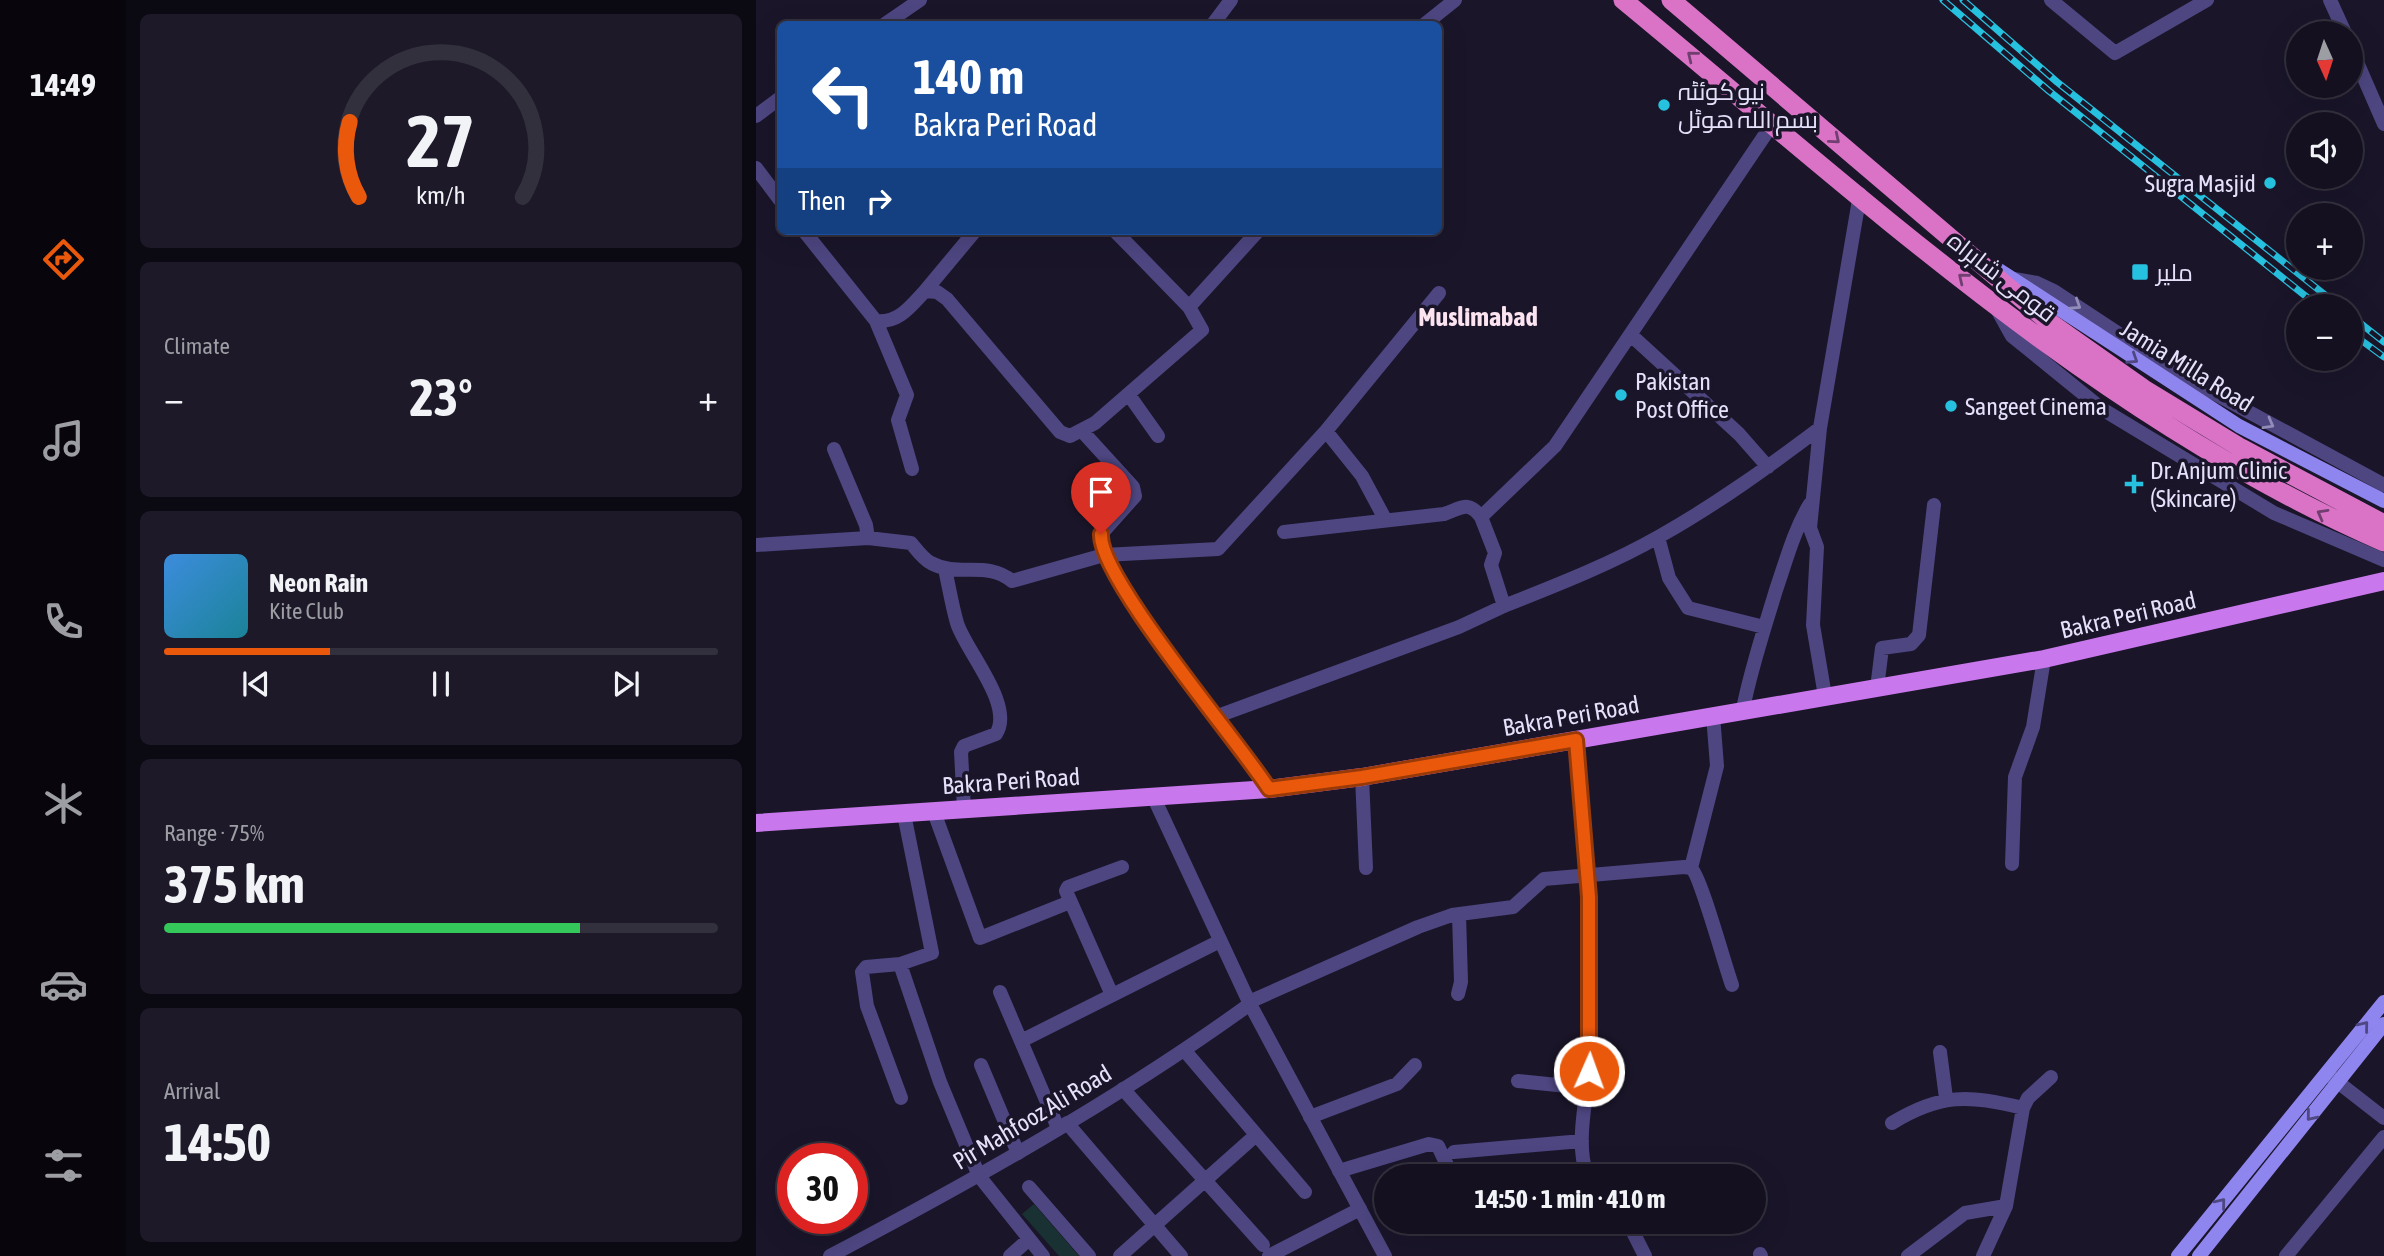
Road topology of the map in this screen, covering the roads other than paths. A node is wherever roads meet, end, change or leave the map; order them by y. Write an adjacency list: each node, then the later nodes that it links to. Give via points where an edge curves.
1 (920, 0): 9 (street)
2 (1231, 0): 10 (street)
3 (1455, 0): 11 (street)
4 (1623, 0): 17 (highway, قومی شاہراہ, one-way to 4)
5 (1671, 0): 26 (highway, قومی شاہراہ, one-way to 26)
6 (2051, 0): 7 (street, via 2115,53)
7 (2207, 0)
8 (2330, 0): 12 (street)
9 (889, 21)
10 (1215, 21)
11 (1429, 21)
12 (2340, 21)
13 (2363, 72): 15 (street)
14 (777, 100): 16 (street)
15 (2381, 107): 18 (street)
16 (756, 116)
17 (1773, 123): 20 (highway, قومی شاہراہ); 34 (street)
18 (2384, 124)
19 (756, 168): 21 (street)
20 (1860, 194): 30 (highway, قومی شاہراہ, one-way to 20); 36 (street)
21 (777, 196)
22 (807, 235): 32 (street)
23 (972, 235): 28 (street)
24 (1119, 235): 31 (street)
25 (1254, 235): 31 (street)
26 (1973, 257): 27 (main road, Jamia Milla Road); 33 (highway, قومی شاہراہ)
27 (2014, 279): 43 (street, one-way to 43, via 2054,291 2186,377); 45 (main road, Jamia Milla Road, one-way to 45, via 2239,426)
28 (925, 292): 32 (street, via 890,322); 37 (street, via 937,292 947,299 1060,432 1070,436)
29 (1439, 293): 38 (street)
30 (1993, 303): 33 (highway, قومی شاہراہ); 56 (street, via 2012,336 2102,410 2274,513)
31 (1189, 307): 35 (street, via 1202,330)
32 (876, 321): 42 (street, via 907,395 898,420)
33 (2043, 329): 49 (highway, قومی شاہراہ, via 2241,449); 53 (highway, قومی شاہراہ, one-way to 33, via 2229,462 2132,401)
34 (1632, 336): 41 (street, via 1740,434); 47 (street, via 1555,446)
35 (1129, 395): 37 (street); 39 (street)
36 (1820, 428): 41 (street); 44 (street)
37 (1082, 430): 55 (street, via 1133,487 1135,496 1101,534)
38 (1326, 431): 48 (street, via 1363,476); 55 (street, via 1218,549)
39 (1157, 436)
40 (834, 449): 52 (street)
41 (1768, 467): 51 (street)
42 (912, 469)
43 (2384, 485)
44 (1813, 500): 60 (street, via 1800,520); 63 (street, via 1813,625)
45 (2384, 501)
46 (1934, 505): 62 (street, via 1919,635 1911,644 1882,648)
47 (1482, 517): 48 (street, via 1469,506 1444,514); 59 (street, via 1495,553 1491,565)
48 (1385, 519): 50 (street)
49 (2384, 524)
50 (1284, 531)
51 (1658, 537): 59 (street); 60 (street, via 1669,578 1688,608)
52 (868, 538): 54 (street); 57 (street, via 911,543 928,562)
53 (2384, 542)
54 (756, 545)
55 (1104, 555): 57 (street, via 1012,581 1000,571); 66 (street)
56 (2384, 560)
57 (945, 569): 71 (street, via 957,626 992,685 1000,723 996,734 964,746 961,752)
58 (2384, 580): 61 (main road, Bakra Peri Road)
59 (1504, 606): 66 (street)
60 (1765, 627): 64 (street)
61 (2044, 659): 62 (main road, Bakra Peri Road); 75 (street, via 2032,727 2015,778)
62 (1877, 688): 63 (main road, Bakra Peri Road)
63 (1825, 696): 64 (main road, Bakra Peri Road)
64 (1743, 709): 65 (main road, Bakra Peri Road)
65 (1713, 715): 67 (main road, Bakra Peri Road); 78 (street, via 1717,766)
66 (1215, 717): 69 (street)
67 (1576, 740): 68 (main road, Bakra Peri Road); 79 (street)
68 (1362, 777): 69 (main road, Bakra Peri Road); 77 (street)
69 (1269, 789): 70 (main road, Bakra Peri Road)
70 (1153, 796): 71 (main road, Bakra Peri Road); 82 (street)
71 (964, 809): 72 (main road, Bakra Peri Road)
72 (934, 812): 73 (main road, Bakra Peri Road); 80 (street, via 980,938)
73 (904, 814): 74 (main road, Bakra Peri Road); 83 (street, via 933,949 930,955)
74 (756, 823)
75 (2012, 864)
76 (1122, 867): 80 (street, via 1068,887)
77 (1366, 868)
78 (1691, 868): 79 (street, Pir Mahfooz Ali Road); 84 (street, via 1699,878)
79 (1588, 876): 81 (street, Pir Mahfooz Ali Road, via 1546,879 1513,907); 100 (street)
80 (1070, 902): 87 (street)
81 (1459, 914): 86 (street); 89 (street, Pir Mahfooz Ali Road)
82 (1220, 941): 87 (street); 89 (street)
83 (900, 964): 101 (street, via 866,967 862,972 867,1006); 114 (street, via 940,1082)
84 (1732, 985)
85 (1000, 992): 91 (street)
86 (1458, 994)
87 (1112, 995): 91 (street)
88 (2384, 1002): 97 (main road, one-way to 88)
89 (1249, 1003): 92 (street, Pir Mahfooz Ali Road); 104 (street)
90 (2384, 1024): 97 (main road)
91 (1021, 1041): 107 (street)
92 (1185, 1051): 99 (street, Pir Mahfooz Ali Road); 108 (street)
93 (1940, 1052): 102 (street)
94 (1415, 1065): 104 (street, via 1397,1084)
95 (981, 1066): 111 (street)
96 (2051, 1077): 103 (street)
97 (2332, 1078): 105 (street); 134 (main road, one-way to 97); 135 (main road, one-way to 135)
98 (1518, 1081): 100 (street)
99 (1123, 1088): 107 (street, Pir Mahfooz Ali Road); 115 (street)
100 (1587, 1088): 110 (street)
101 (901, 1098)
102 (1946, 1098): 103 (street, via 1981,1098); 106 (street, via 1919,1106)
103 (2023, 1108): 118 (street)
104 (1310, 1117): 113 (street)
105 (2384, 1118)
106 (1892, 1123)
107 (1062, 1125): 111 (street, Pir Mahfooz Ali Road); 120 (street)
108 (1256, 1135): 115 (street); 117 (street)
109 (2384, 1137): 136 (street)
110 (1582, 1142): 112 (street); 113 (street, via 1450,1158 1429,1144)
111 (1018, 1153): 114 (street, Pir Mahfooz Ali Road)
112 (1585, 1164)
113 (1339, 1171): 119 (street)
114 (979, 1176): 122 (street); 124 (street, Pir Mahfooz Ali Road)
115 (1206, 1181): 120 (street); 123 (street)
116 (1029, 1186): 127 (street)
117 (1305, 1192)
118 (2006, 1206): 132 (street, via 1965,1213); 133 (street)
119 (1360, 1209): 123 (street); 130 (street)
120 (1155, 1225): 128 (street); 129 (street)
121 (1634, 1234): 131 (street)
122 (1028, 1240): 125 (street); 126 (street)
123 (1266, 1251)
124 (830, 1256)
125 (1010, 1256)
126 (1043, 1256)
127 (1089, 1256)
128 (1120, 1256)
129 (1181, 1256)
130 (1385, 1256)
131 (1644, 1256)
132 (1908, 1256)
133 (1983, 1256)
134 (2178, 1256)
135 (2199, 1256)
136 (2287, 1256)

